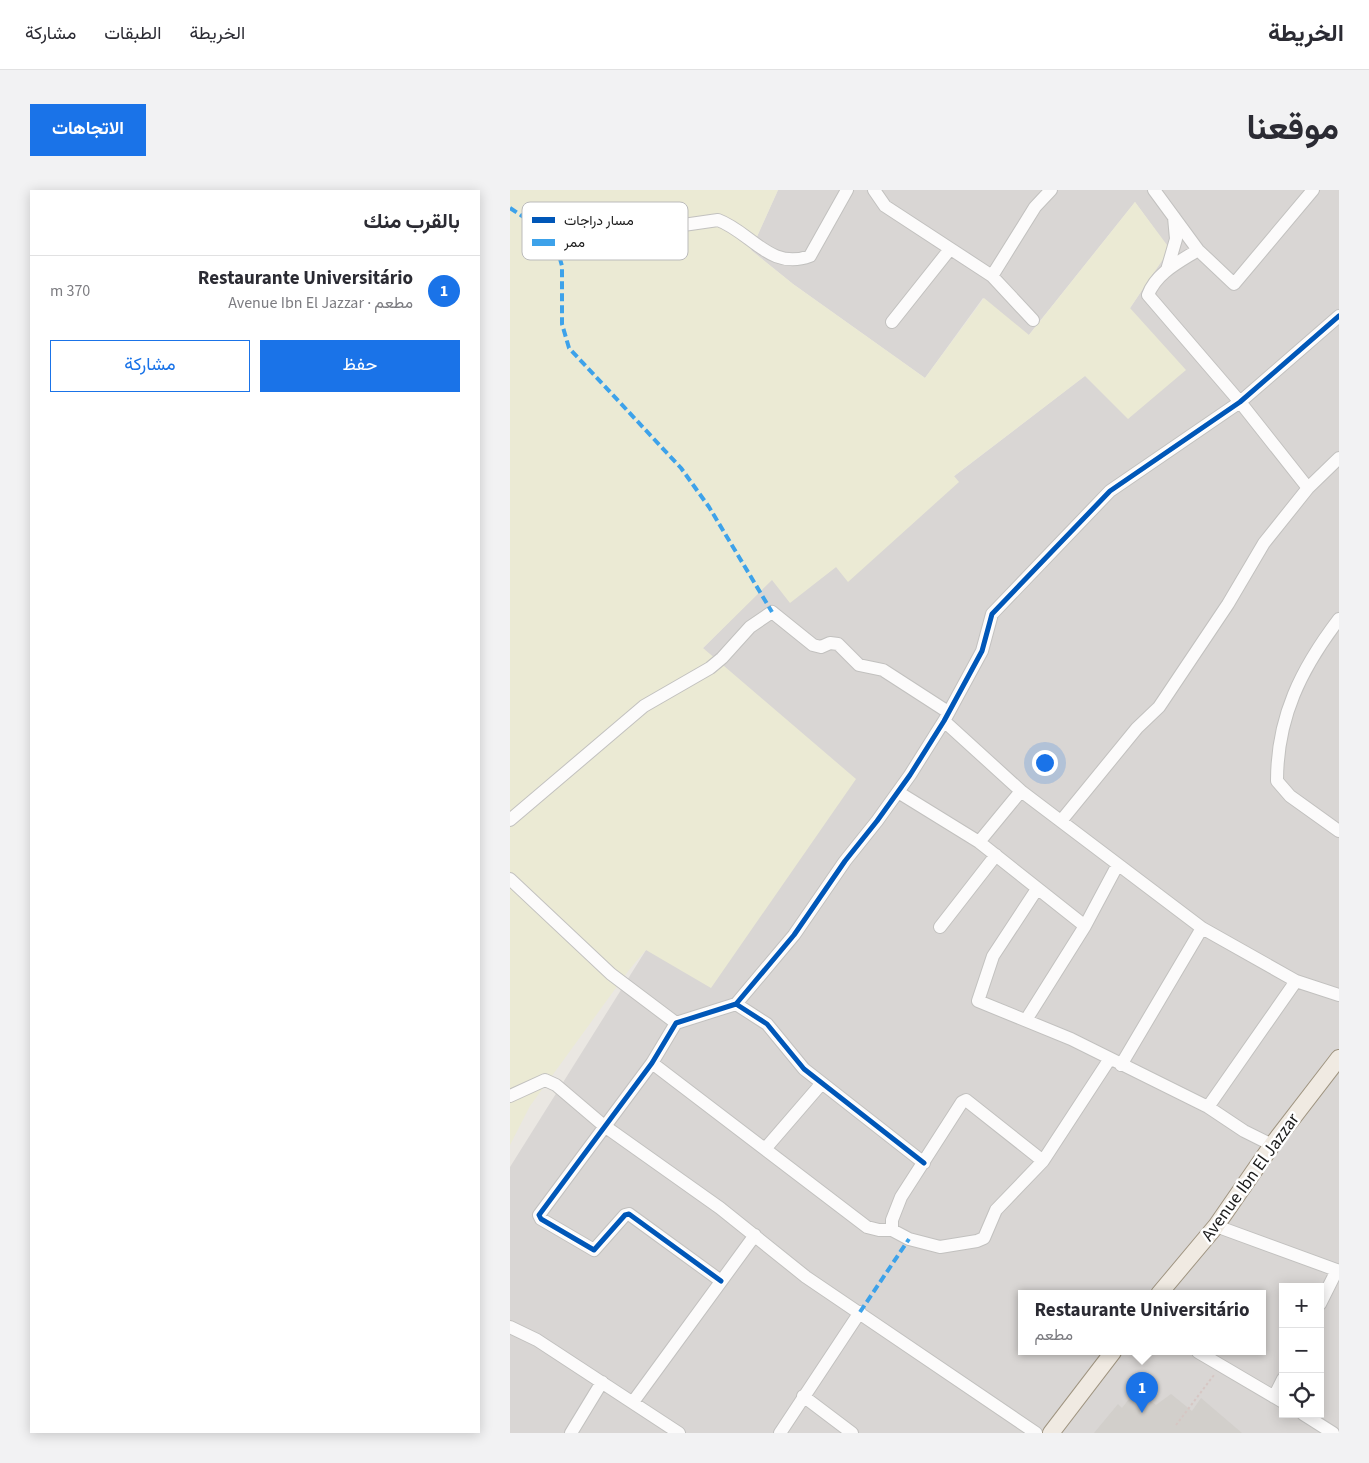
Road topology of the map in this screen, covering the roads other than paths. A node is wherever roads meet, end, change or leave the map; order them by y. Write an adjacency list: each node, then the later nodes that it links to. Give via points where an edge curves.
1 (847, 190): 7 (street, via 810,256 798,261 780,258 760,249 733,225 718,220)
2 (874, 190): 8 (street, via 885,206)
3 (1051, 190): 11 (street, via 1035,207)
4 (1154, 190): 6 (street)
5 (1313, 190): 9 (street, via 1234,284)
6 (1174, 217): 9 (street); 10 (street, via 1176,239)
7 (688, 224)
8 (950, 248): 11 (street); 14 (street)
9 (1198, 250): 10 (street)
10 (1167, 270): 15 (street, via 1148,295)
11 (992, 276): 13 (street)
12 (1339, 316): 15 (street)
13 (1033, 320)
14 (892, 322)
15 (1240, 402): 17 (street); 19 (street, via 1110,491 992,614 982,651)
16 (1339, 458): 17 (street)
17 (1308, 488): 23 (street, via 1264,543 1228,604 1159,707 1137,728)
18 (1339, 619): 24 (street, via 1295,687 1277,755 1276,781 1290,796)
19 (946, 717): 20 (street); 21 (street); 22 (street, via 883,670 860,665 838,644 813,645 772,612 750,627 710,668 644,706)
20 (1021, 791): 23 (street); 25 (street)
21 (898, 792): 25 (street); 35 (street, via 794,935)
22 (510, 820)
23 (1061, 821): 27 (street)
24 (1339, 831)
25 (979, 842): 26 (street)
26 (996, 855): 29 (street); 31 (street)
27 (1117, 866): 30 (street); 32 (street)
28 (510, 879): 37 (street, via 611,974)
29 (1037, 889): 30 (street); 36 (street, via 993,956 978,999 980,1003)
30 (1085, 926): 36 (street)
31 (940, 927)
32 (1202, 928): 33 (street); 39 (street)
33 (1296, 981): 34 (street); 43 (street)
34 (1339, 996)
35 (736, 1004): 37 (street); 41 (street, via 767,1024 804,1069)
36 (1026, 1020): 39 (street)
37 (676, 1023): 40 (street)
38 (1339, 1058): 45 (main road, Avenue Ibn El Jazzar)
39 (1115, 1062): 43 (street); 47 (street)
40 (652, 1063): 44 (street); 46 (street)
41 (822, 1083): 46 (street); 48 (street)
42 (510, 1096): 44 (street, via 545,1080)
43 (1208, 1107): 45 (street)
44 (603, 1126): 51 (street); 53 (street, via 539,1212 541,1219 594,1250 629,1214)
45 (1272, 1145): 49 (main road, Avenue Ibn El Jazzar)
46 (765, 1149): 50 (street, via 867,1227)
47 (1043, 1161): 48 (street, via 966,1100 958,1104); 50 (street, via 996,1210 984,1238 980,1240 940,1247)
48 (924, 1163): 50 (street, via 901,1197 892,1220)
49 (1216, 1226): 52 (street); 54 (main road, Avenue Ibn El Jazzar)
50 (892, 1230)
51 (755, 1234): 53 (street); 56 (street, via 806,1277)
52 (1338, 1271): 55 (street)
53 (721, 1281): 63 (street)
54 (1162, 1290)
55 (1324, 1297)
56 (860, 1312): 61 (street); 69 (street)
57 (510, 1327): 60 (street, via 537,1340)
58 (1111, 1355): 70 (main road)
59 (1203, 1355): 62 (street)
60 (602, 1382): 63 (street); 65 (street)
61 (803, 1396): 67 (street); 68 (street)
62 (1278, 1399)
63 (633, 1402): 66 (street)
64 (1309, 1418): 71 (street)
65 (570, 1433)
66 (679, 1433)
67 (780, 1433)
68 (852, 1433)
69 (1036, 1433)
70 (1051, 1433)
71 (1333, 1433)

